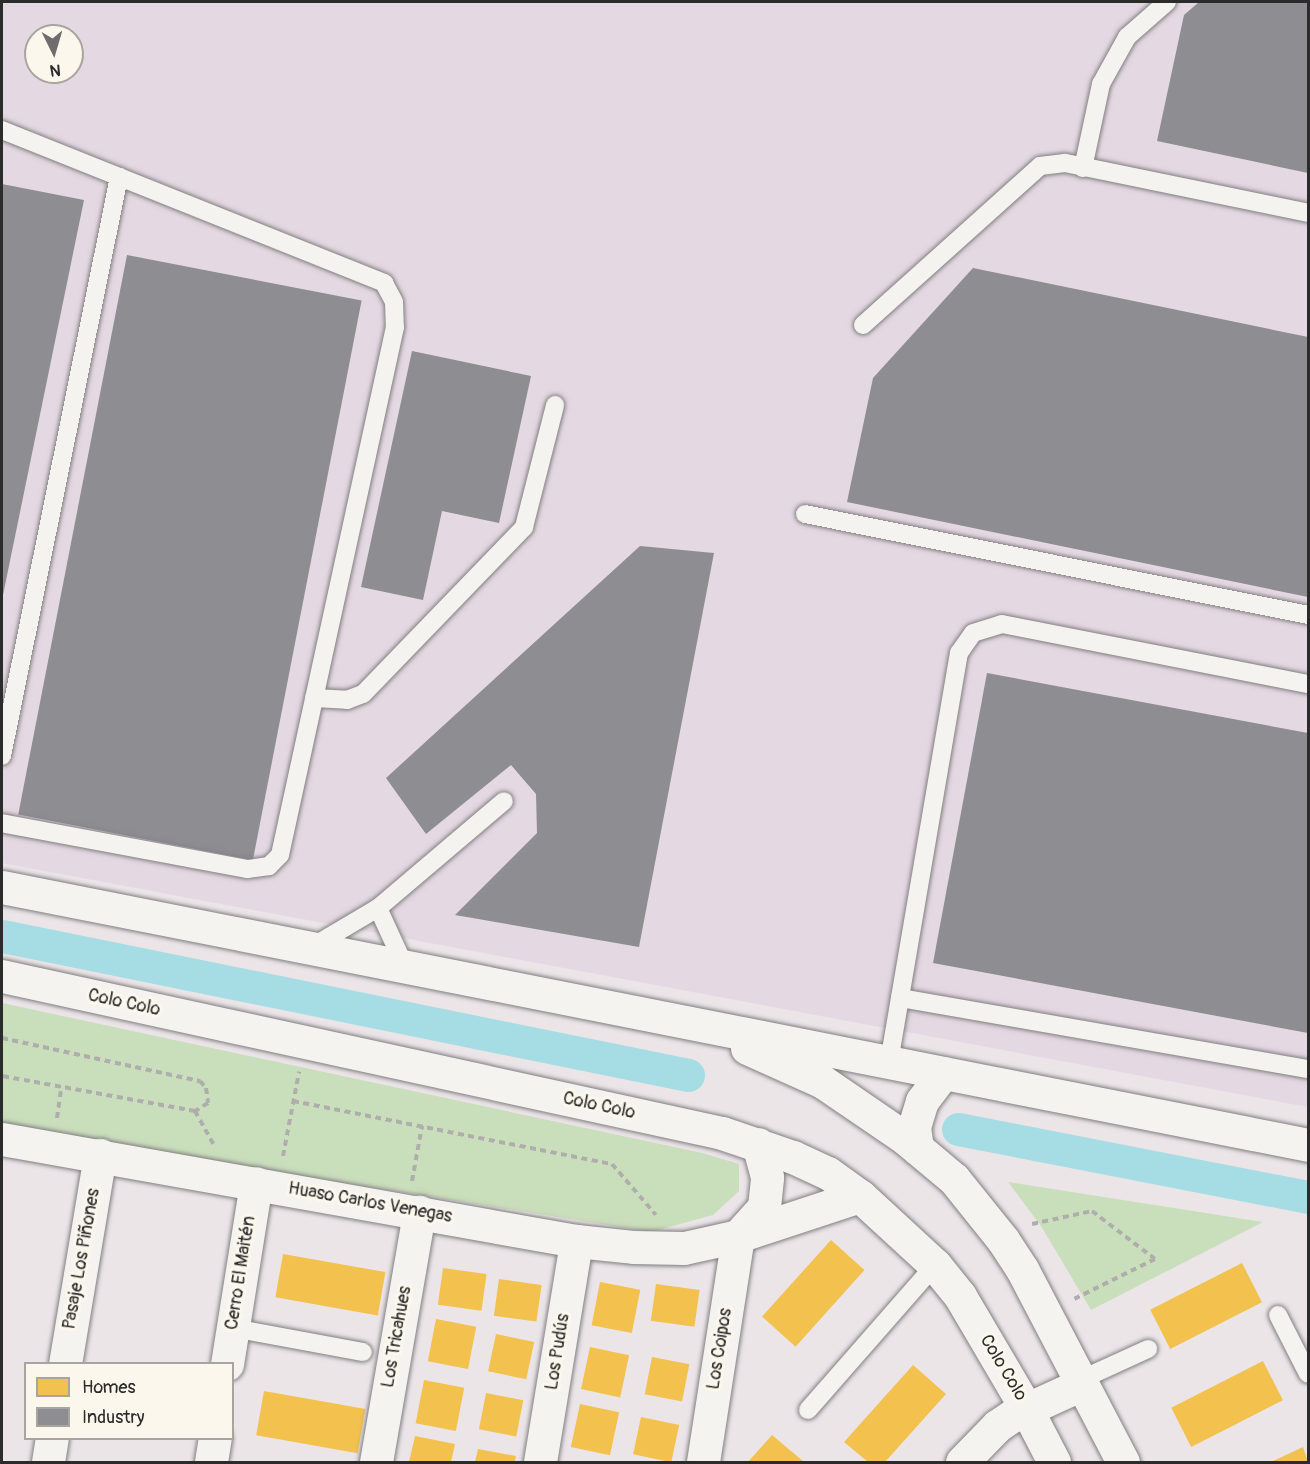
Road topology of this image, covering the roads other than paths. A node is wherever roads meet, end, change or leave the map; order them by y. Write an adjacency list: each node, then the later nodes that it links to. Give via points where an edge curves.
1 (1167, 2): 3 (lane, via 1127,37 1101,84)
2 (2, 130): 4 (lane)
3 (1083, 168): 5 (lane); 6 (lane, via 1065,163 1040,166)
4 (119, 177): 11 (lane, via 384,283 394,302 395,327); 12 (lane)
5 (1308, 213)
6 (863, 325)
7 (555, 405): 11 (lane, via 524,527 363,694 347,700)
8 (805, 514): 9 (lane)
9 (1308, 615)
10 (1308, 684): 20 (lane, via 1002,624 974,633 959,653)
11 (314, 698): 14 (lane, via 280,855 268,866 247,869)
12 (2, 756)
13 (504, 801): 16 (lane)
14 (2, 823)
15 (2, 887): 17 (street)
16 (378, 908): 17 (lane); 18 (lane)
17 (310, 948): 18 (street)
18 (405, 967): 21 (street)
19 (2, 976): 26 (street, Colo Colo)
20 (900, 998): 22 (lane); 23 (lane)
21 (693, 1023): 22 (street); 28 (street, via 823,1082)
22 (889, 1062): 24 (street)
23 (1308, 1069)
24 (943, 1073): 27 (street); 28 (street, via 922,1101 914,1127)
25 (2, 1139): 29 (street, Huaso Carlos Venegas)
26 (758, 1144): 31 (street, Colo Colo, via 828,1173); 33 (street, via 767,1178 764,1207)
27 (1308, 1145)
28 (916, 1148): 43 (street, via 954,1179 1003,1240)
29 (100, 1155): 30 (street, Huaso Carlos Venegas); 40 (street, Pasaje Los Piñones)
30 (267, 1185): 32 (street, Huaso Carlos Venegas); 37 (street, Cerro El Maitén)
31 (860, 1196): 33 (street, Huaso Carlos Venegas); 35 (street, Colo Colo)
32 (413, 1211): 34 (street, Huaso Carlos Venegas); 50 (street, Los Tricahues)
33 (738, 1236): 34 (street, Huaso Carlos Venegas, via 684,1248); 52 (street, Los Coipos)
34 (576, 1241): 51 (street, Los Pudús)
35 (935, 1265): 44 (street, Colo Colo, via 960,1296); 45 (lane)
36 (1278, 1316): 42 (lane)
37 (233, 1328): 39 (lane); 41 (street, Cerro El Maitén)
38 (1148, 1349): 43 (lane)
39 (363, 1352)
40 (65, 1362)
41 (227, 1362)
42 (1308, 1374)
43 (1081, 1382): 44 (street); 55 (street)
44 (1026, 1408): 53 (street, via 997,1426); 54 (street, Colo Colo)
45 (808, 1410)
46 (52, 1440): 48 (street)
47 (214, 1440): 49 (street)
48 (48, 1462)
49 (211, 1462)
50 (376, 1462)
51 (540, 1462)
52 (703, 1462)
53 (962, 1462)
54 (1054, 1462)
55 (1123, 1462)

